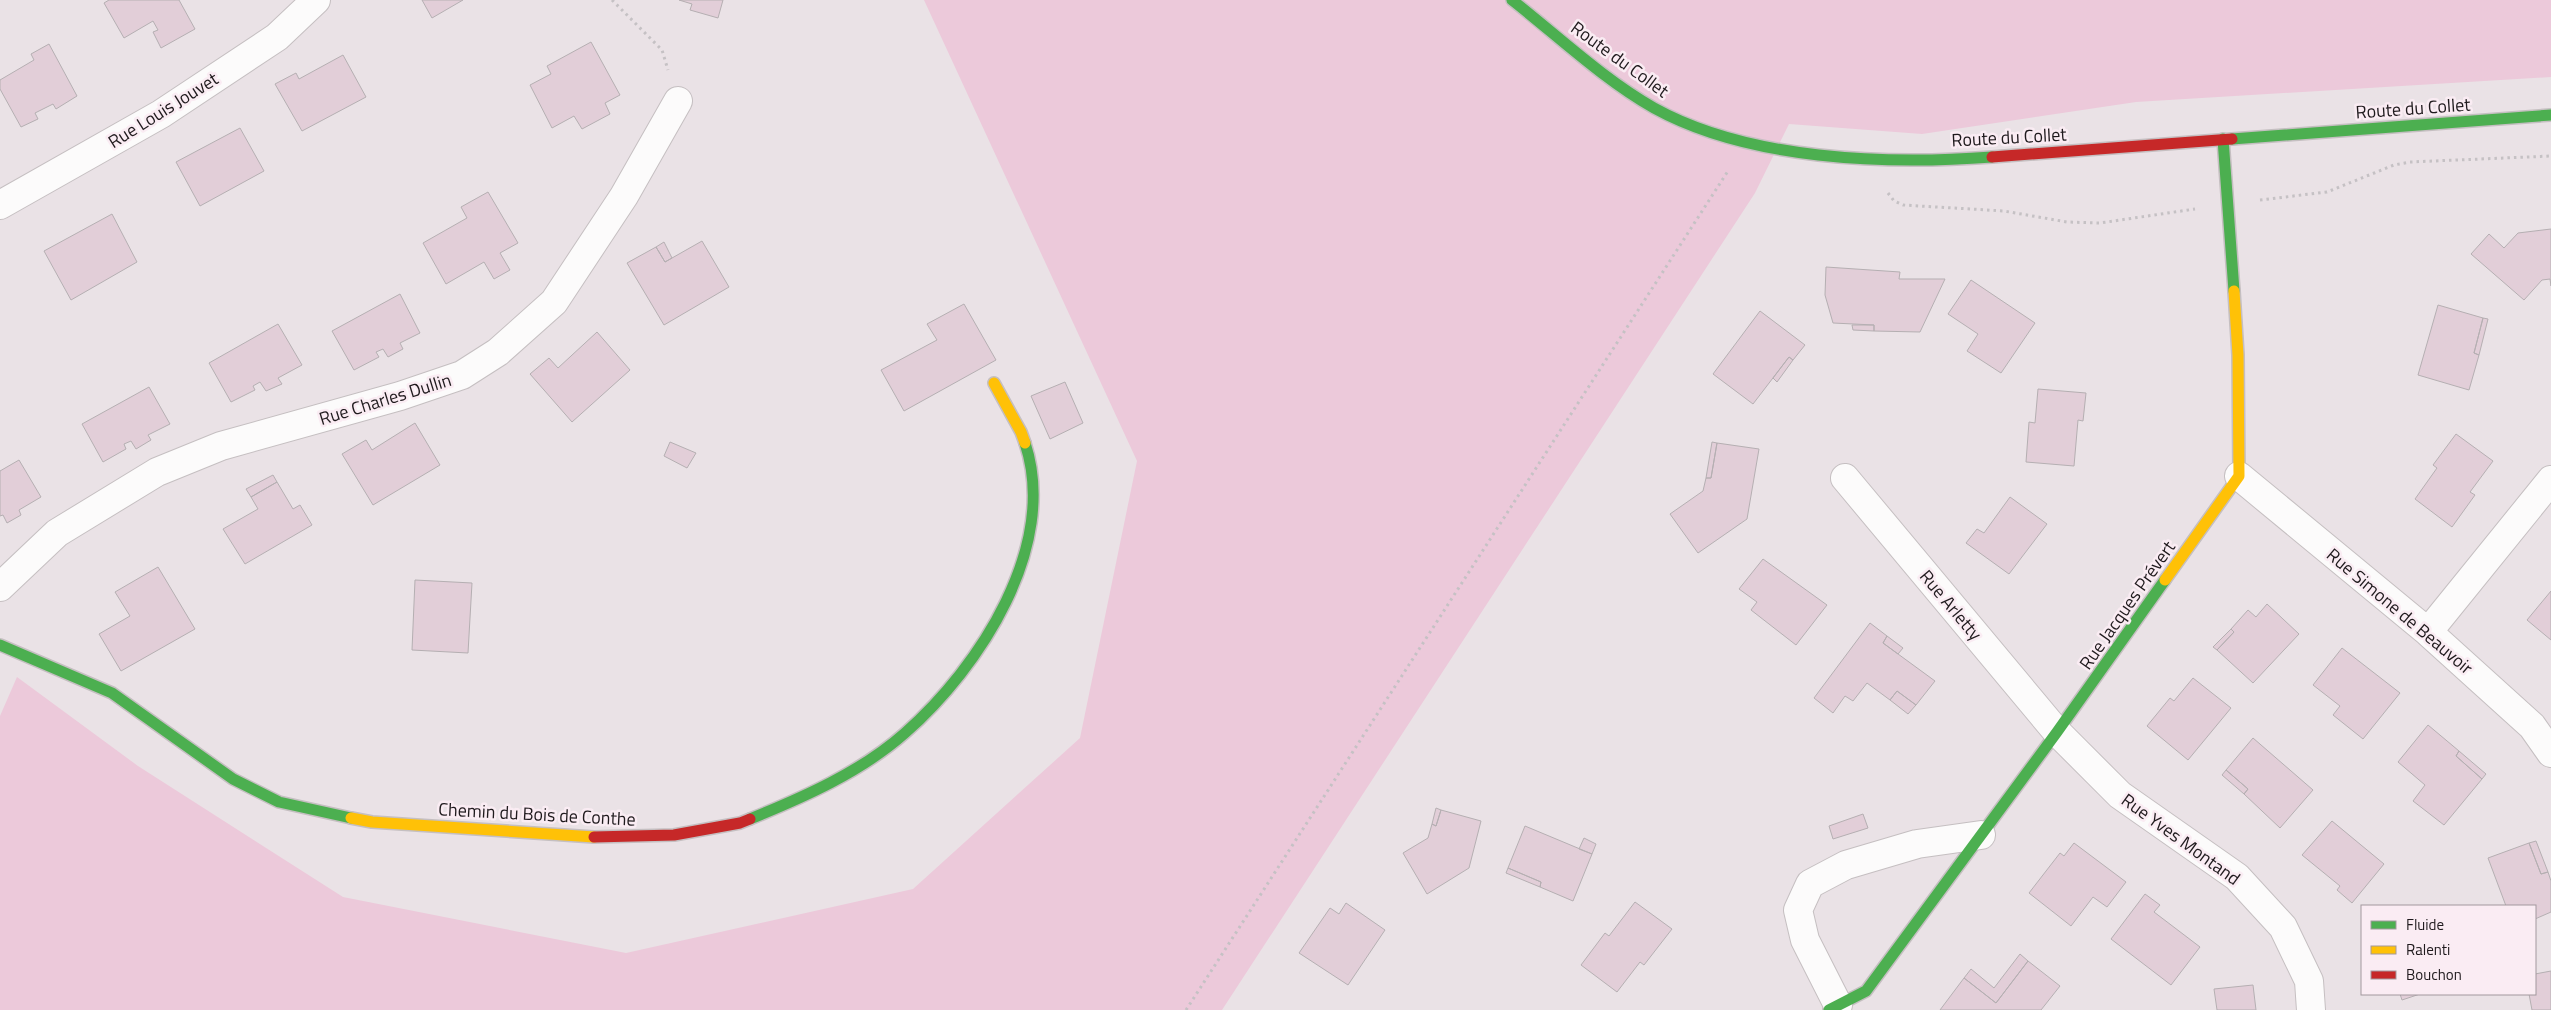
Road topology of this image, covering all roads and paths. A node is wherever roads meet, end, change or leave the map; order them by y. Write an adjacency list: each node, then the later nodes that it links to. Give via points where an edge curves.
1 (316, 0): 8 (street, Rue Louis Jouvet, via 278,37 161,114)
2 (612, 0): 4 (path, via 662,50)
3 (1512, 0): 7 (street, Route du Collet, via 1653,107 1713,134)
4 (678, 101): 13 (street, Rue Charles Dullin, via 624,196 554,302 498,352 453,378 333,416 221,446 157,472 57,533)
5 (2551, 115): 6 (street, Route du Collet)
6 (2223, 140): 7 (street, Route du Collet, via 1974,158 1879,159); 10 (street, via 2238,355)
7 (1747, 142): 20 (path)
8 (0, 205)
9 (994, 383): 15 (street, Chemin du Bois de Conthe, via 1021,432 1031,462 1033,491 1028,542 1011,595 986,640 905,733 854,769 740,823 674,835 614,838 372,822 279,802 233,779 112,693)
10 (2240, 476): 14 (street, Rue Simone de Beauvoir); 16 (street, Rue Jacques Prévert)
11 (1845, 478): 16 (street, Rue Arletty)
12 (2551, 480): 14 (street)
13 (0, 587)
14 (2428, 632): 17 (street, Rue Simone de Beauvoir, via 2532,726)
15 (0, 645)
16 (2057, 732): 18 (street, Rue Jacques Prévert); 21 (street, Rue Yves Montand, via 2120,795 2237,877 2282,927 2309,981)
17 (2551, 753)
18 (1981, 835): 19 (street, Rue Jacques Prévert, via 1866,991); 19 (street, via 1917,844 1846,865 1810,884 1798,910 1805,940)
19 (1834, 1008)
20 (1186, 1010)
21 (2312, 1010)

